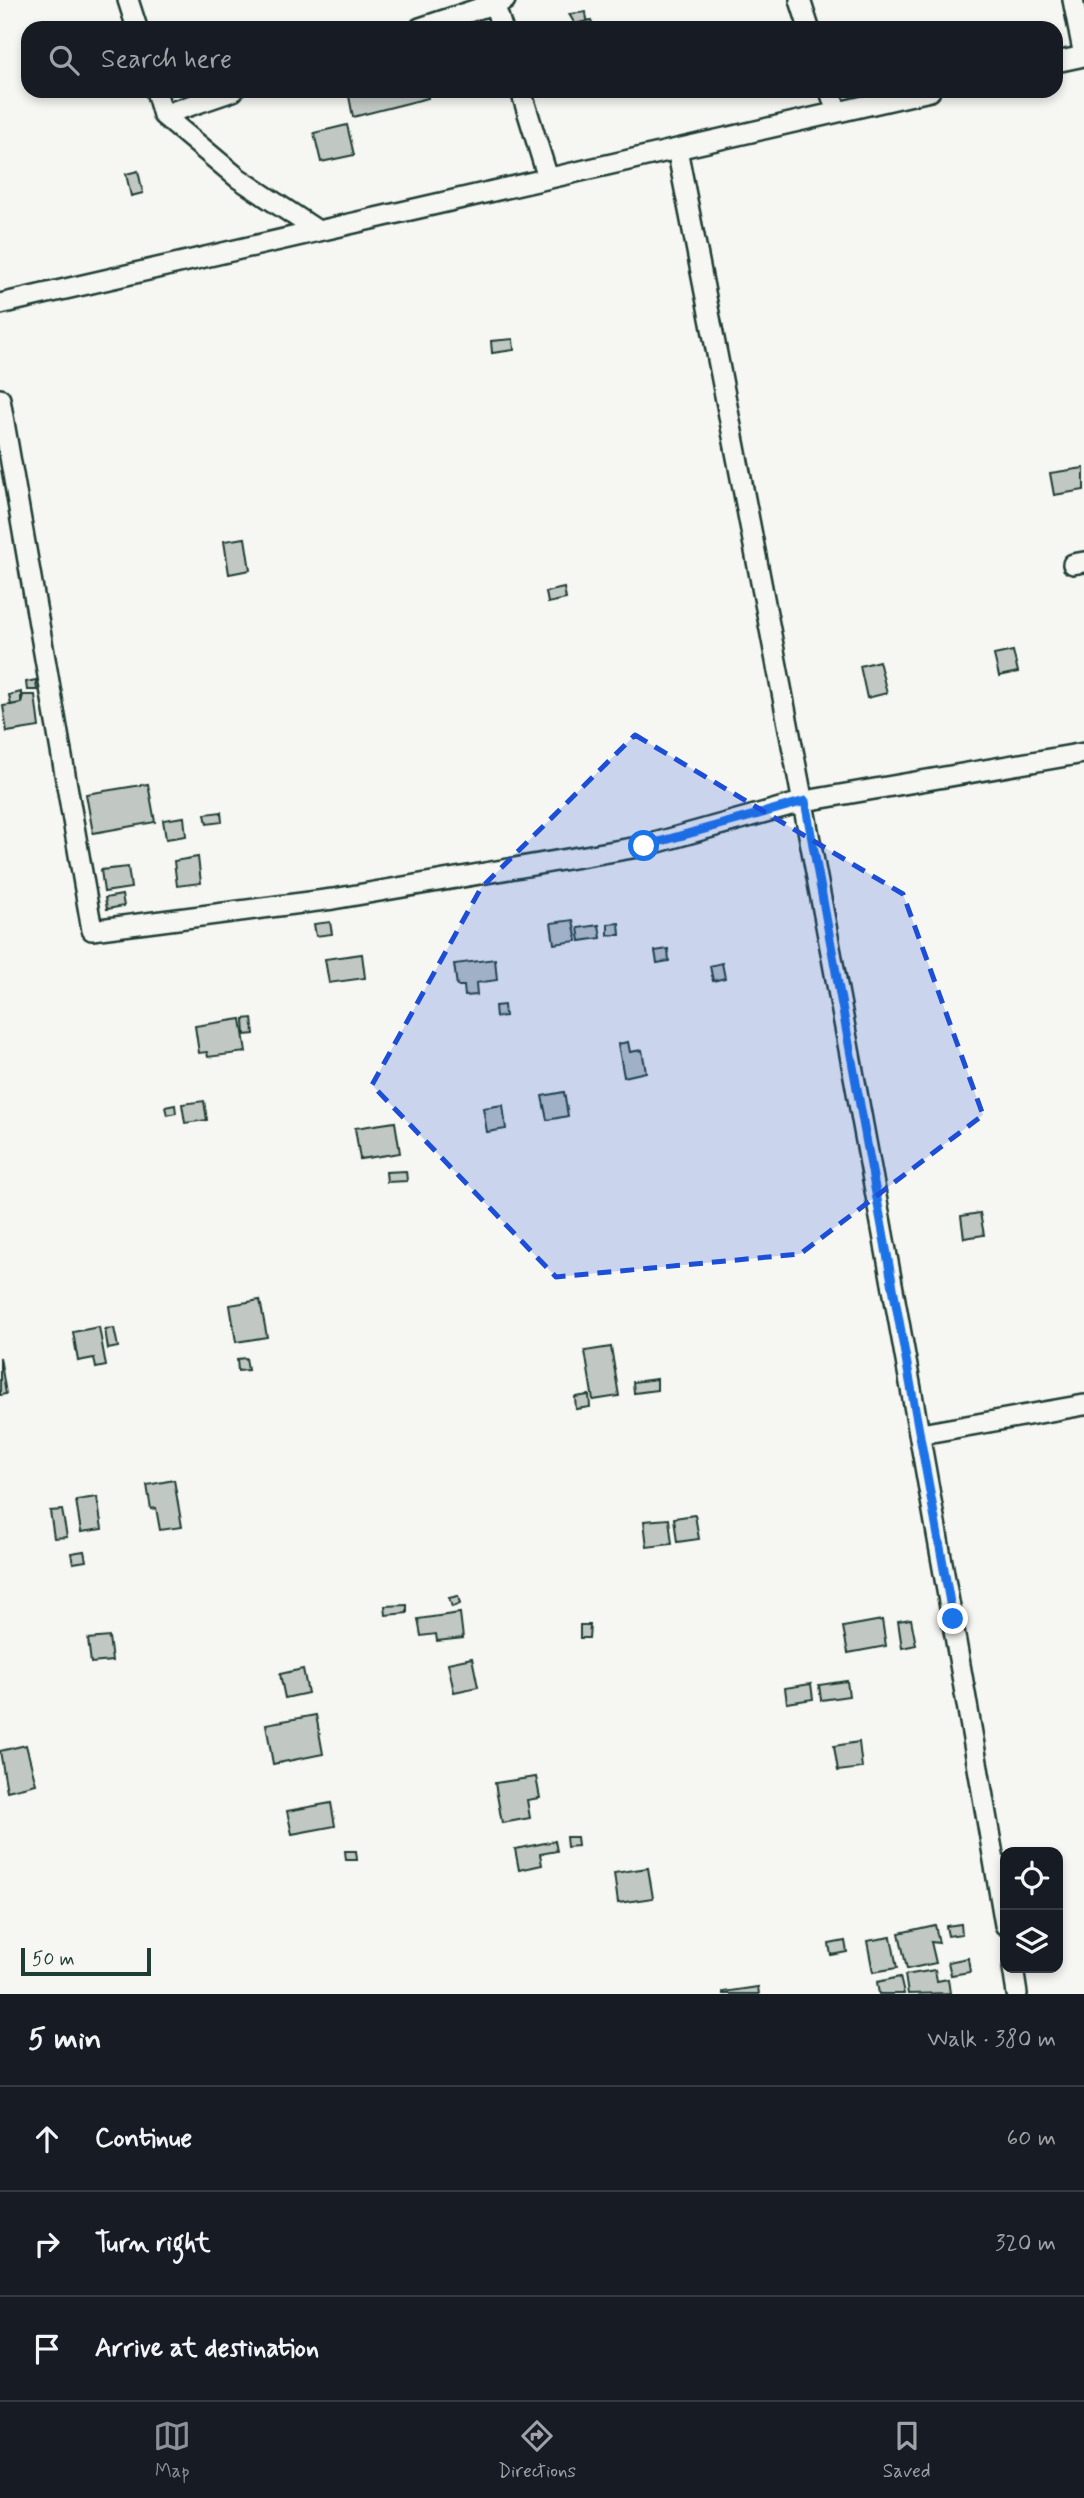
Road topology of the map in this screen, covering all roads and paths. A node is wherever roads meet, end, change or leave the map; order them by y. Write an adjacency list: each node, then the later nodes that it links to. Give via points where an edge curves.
1 (128, 0): 5 (street)
2 (800, 0): 8 (street)
3 (1073, 0): 9 (street)
4 (498, 1): 6 (street); 7 (street)
5 (134, 21)
6 (440, 21)
7 (501, 21)
8 (807, 21)
9 (1084, 56): 10 (street)
10 (1063, 60)
11 (158, 98): 17 (street)
12 (213, 98): 17 (street)
13 (523, 98): 19 (street)
14 (832, 98): 16 (street)
15 (899, 98): 16 (street)
16 (836, 112): 18 (street)
17 (163, 115): 20 (street, via 238,178)
18 (677, 149): 19 (street); 24 (street)
19 (548, 178): 20 (street)
20 (318, 231): 21 (street)
21 (0, 304)
22 (0, 399): 24 (street, via 92,930 333,899 644,846)
23 (1084, 753): 24 (street)
24 (805, 801): 26 (street)
25 (1084, 1405): 26 (street)
26 (921, 1433): 27 (street)
27 (1002, 1910)
28 (1014, 1973): 29 (street)
29 (1017, 1994)

